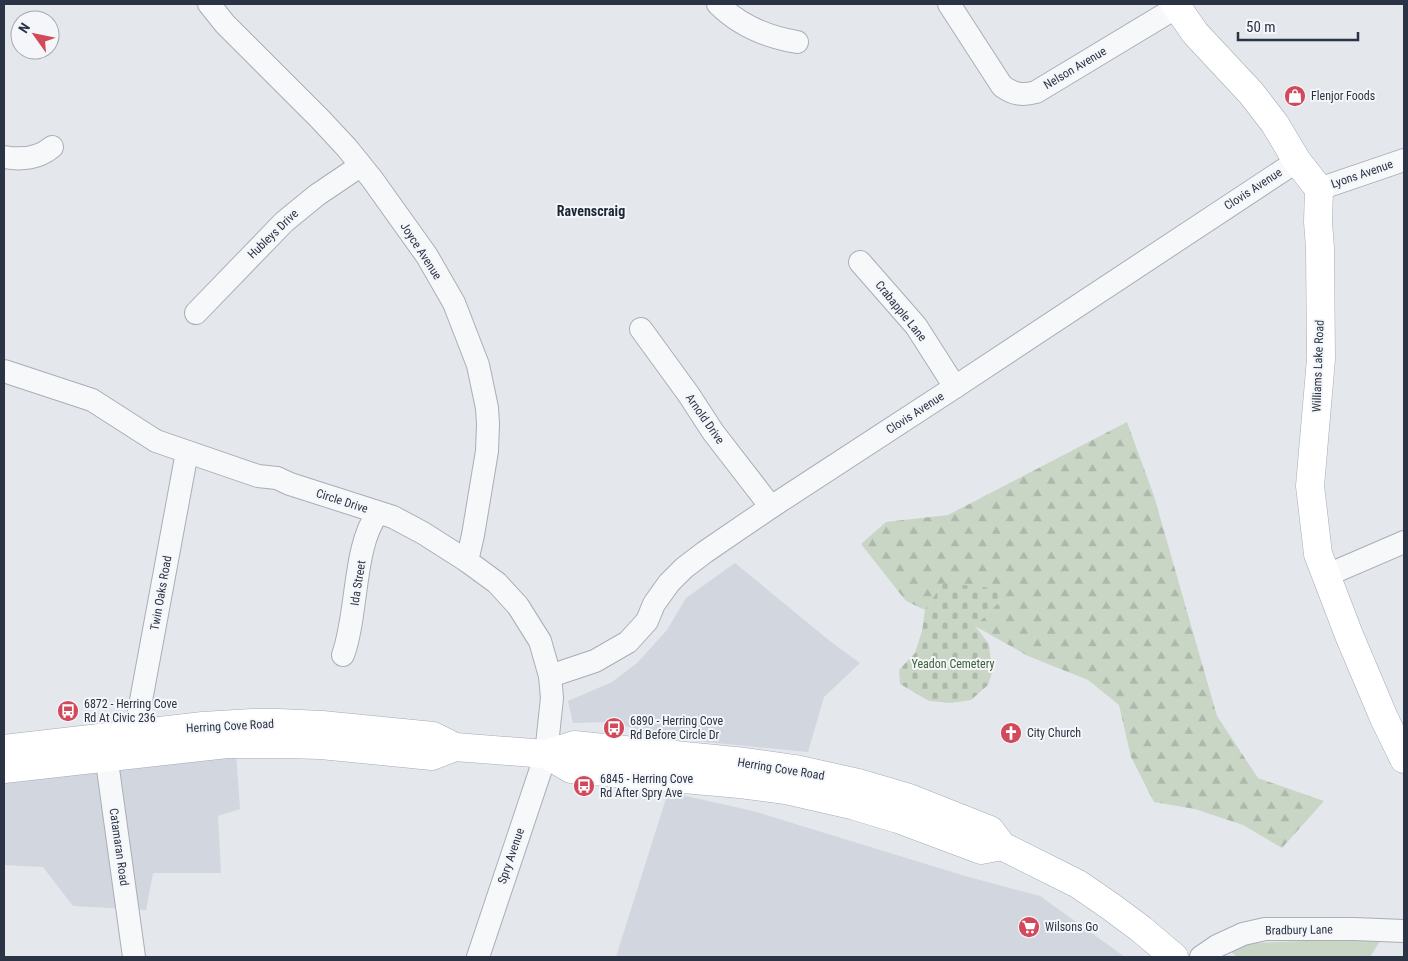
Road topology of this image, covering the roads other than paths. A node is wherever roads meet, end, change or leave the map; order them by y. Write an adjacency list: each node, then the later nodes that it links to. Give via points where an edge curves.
1 (209, 4): 10 (street, Joyce Avenue, via 224,24 320,119)
2 (718, 4): 5 (street, via 752,28)
3 (949, 4): 4 (street, Nelson Avenue, via 1002,86 1018,94 1036,92)
4 (1176, 5): 9 (main road, via 1195,33 1251,93 1275,124)
5 (797, 42)
6 (52, 147): 7 (street, via 29,159)
7 (4, 157)
8 (1404, 160): 11 (street, Lyons Avenue)
9 (1297, 161): 11 (main road); 16 (street, Clovis Avenue)
10 (360, 166): 13 (street, Hubleys Drive, via 284,222); 21 (street, Joyce Avenue, via 427,256 454,302 478,365 487,408 487,452)
11 (1319, 189): 22 (main road, Williams Lake Road, via 1321,359 1310,486 1318,554)
12 (860, 262): 16 (street, Crabapple Lane, via 916,326)
13 (196, 314)
14 (641, 329): 18 (street, Arnold Drive, via 713,432)
15 (4, 371): 17 (street, Circle Drive, via 92,400 156,441)
16 (955, 387): 18 (street, Clovis Avenue)
17 (187, 452): 19 (street, Circle Drive, via 258,476 277,478); 25 (street, Twin Oaks Road)
18 (771, 507): 24 (street, Clovis Avenue, via 684,568 628,642 595,661)
19 (378, 513): 21 (street, Circle Drive, via 393,517); 23 (street, Ida Street, via 363,548)
20 (1404, 542): 22 (street)
21 (467, 560): 24 (street, Circle Drive, via 498,583 518,606 540,641)
22 (1326, 576): 30 (main road, Williams Lake Road)
23 (343, 655)
24 (550, 676): 29 (street, Circle Drive, via 552,698)
25 (135, 733): 26 (main road, Herring Cove Road, via 227,724 279,723 433,736); 27 (main road, Herring Cove Road)
26 (455, 747): 27 (main road, Herring Cove Road, via 432,756 284,744); 29 (main road, Herring Cove Road)
27 (105, 748): 28 (main road, Herring Cove Road); 31 (main road, Herring Cove Road); 33 (street, Catamaran Road)
28 (4, 749)
29 (546, 754): 34 (street, Spry Avenue); 35 (main road, Herring Cove Road, via 571,769 786,790 898,819 981,850 1002,846 1078,884)
30 (1404, 759)
31 (4, 769)
32 (1404, 931): 36 (street, Bradbury Lane, via 1265,929 1243,934)
33 (134, 957)
34 (478, 957)
35 (1174, 957)
36 (1201, 957)

